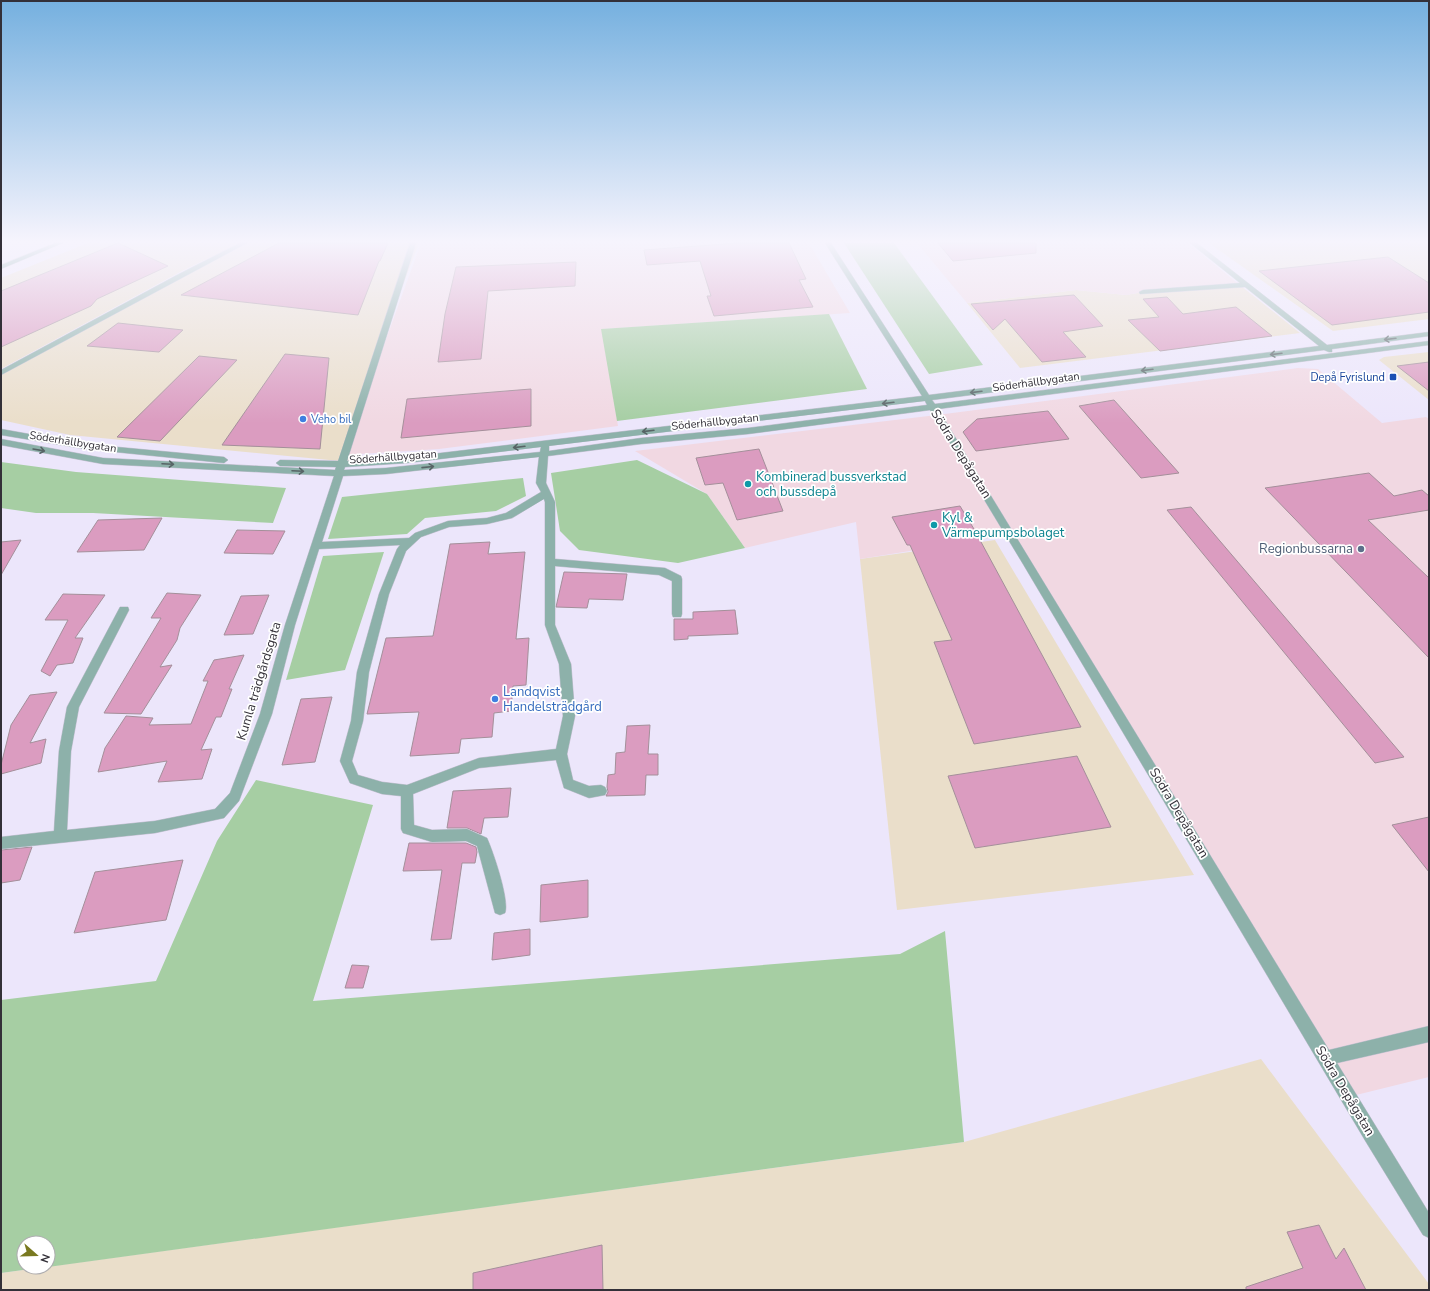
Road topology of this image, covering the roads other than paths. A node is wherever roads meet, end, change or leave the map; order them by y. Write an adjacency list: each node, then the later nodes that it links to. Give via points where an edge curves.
1 (129, 303): 9 (street)
2 (394, 303): 14 (street, Kumla trädgårdsgata)
3 (866, 303): 10 (street, Södra Depågatan)
4 (1270, 303): 7 (street)
5 (1429, 334): 7 (street, Söderhällbygatan, one-way to 7)
6 (1429, 343): 8 (street, Söderhällbygatan)
7 (1325, 347): 8 (street); 10 (street, Söderhällbygatan, one-way to 10)
8 (1334, 354): 10 (street, Söderhällbygatan)
9 (1, 373)
10 (930, 403): 13 (street, Söderhällbygatan); 28 (street, Södra Depågatan)
11 (1, 432): 14 (street, Söderhällbygatan, via 129,453)
12 (1, 442): 14 (street, Söderhällbygatan, one-way to 14, via 103,461)
13 (544, 449): 14 (street, Söderhällbygatan, via 407,460); 15 (street, via 542,483)
14 (340, 469): 17 (street, Kumla trädgårdsgata)
15 (546, 493): 16 (street, via 509,516 487,521 448,524 418,535); 18 (street, via 550,502)
16 (412, 541): 17 (street); 22 (street, via 402,549 384,594 363,672 357,721 346,761 354,779 382,788)
17 (316, 546): 24 (street, Kumla trädgårdsgata, via 290,626 266,714 235,797 219,814 155,827)
18 (550, 562): 20 (street, via 661,571 677,579); 21 (street, via 550,624 565,664 569,716)
19 (124, 610): 24 (street, via 73,707 65,751)
20 (677, 614)
21 (561, 754): 22 (street, via 478,763); 23 (street, via 568,784 589,792)
22 (407, 791): 26 (street, via 408,829 432,836 467,835 482,842)
23 (601, 791)
24 (60, 836): 25 (street, Kumla trädgårdsgata)
25 (1, 843)
26 (500, 908)
27 (1429, 1034): 28 (street)
28 (1326, 1058): 29 (street, Södra Depågatan)
29 (1429, 1229)

